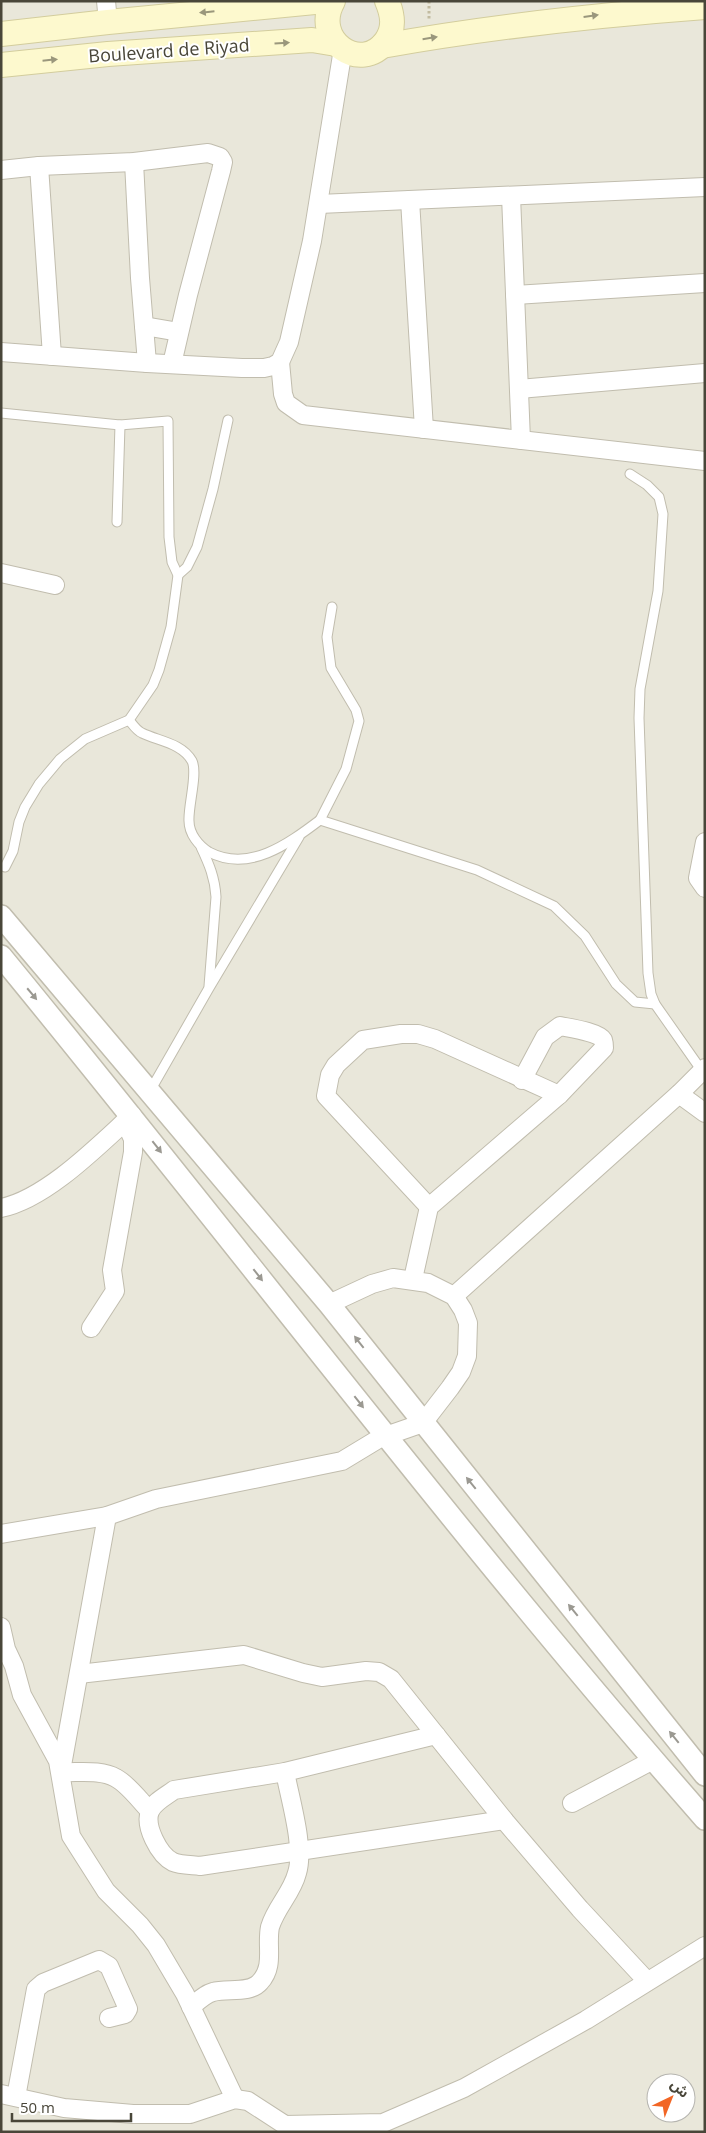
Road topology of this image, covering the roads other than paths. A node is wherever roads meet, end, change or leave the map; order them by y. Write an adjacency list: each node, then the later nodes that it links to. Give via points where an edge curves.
1 (325, 1): 5 (main road, Boulevard de Riyad, one-way to 5)
2 (333, 1): 8 (main road, via 327,27)
3 (388, 1): 7 (main road, via 393,17 391,33)
4 (705, 6): 7 (main road, Boulevard de Riyad, one-way to 4, via 607,14)
5 (107, 11): 6 (main road, Boulevard de Riyad)
6 (1, 34)
7 (382, 46): 8 (main road, Boulevard de Riyad, via 367,54 351,53)
8 (340, 47): 9 (main road, Boulevard de Riyad, one-way to 8, via 312,40); 16 (street)
9 (1, 65)
10 (134, 162): 11 (street); 19 (street); 20 (street, via 208,153 220,157 223,162)
11 (39, 166): 12 (street); 22 (street)
12 (1, 170)
13 (705, 187): 14 (street)
14 (511, 196): 15 (street); 18 (street)
15 (410, 200): 16 (street); 31 (street)
16 (320, 204): 23 (street, via 289,342)
17 (705, 283): 18 (street)
18 (515, 295): 27 (street)
19 (144, 326): 20 (street); 24 (street)
20 (179, 332): 25 (street)
21 (1, 352): 22 (street)
22 (52, 356): 24 (street)
23 (280, 362): 25 (street, via 264,368); 31 (street, via 286,403 303,415)
24 (147, 363): 25 (street)
25 (172, 364)
26 (705, 373): 27 (street)
27 (519, 388): 32 (street)
28 (1, 413): 30 (lane)
29 (228, 420): 37 (lane, via 197,547 187,568)
30 (120, 425): 35 (lane); 37 (lane, via 168,421 168,537)
31 (424, 429): 32 (street)
32 (522, 440): 33 (street)
33 (705, 461)
34 (630, 474): 50 (lane, via 659,497 663,514 658,591 640,690 639,718 648,973)
35 (117, 522)
36 (1, 573): 38 (street)
37 (178, 575): 40 (lane, via 171,626 159,670 153,685)
38 (55, 585)
39 (332, 607): 41 (lane, via 326,637 331,668 359,721 346,769)
40 (129, 720): 44 (lane, via 140,732 178,747 193,762 189,824); 45 (lane, via 86,739 60,759 24,807 13,851)
41 (320, 820): 42 (lane); 50 (lane, via 477,870 554,906 585,936 616,984 635,1002)
42 (301, 834): 44 (lane, via 270,852 244,860 221,856); 49 (lane)
43 (705, 842): 46 (street, via 698,878)
44 (201, 847): 49 (lane, via 215,882 216,897)
45 (5, 867)
46 (705, 888)
47 (1, 916): 53 (street)
48 (1, 956): 57 (street, one-way to 57)
49 (208, 988): 53 (lane)
50 (655, 1004): 51 (lane)
51 (703, 1070): 54 (street)
52 (522, 1080): 55 (street); 55 (street, via 545,1037 560,1026 598,1036 603,1040 604,1048); 58 (street, via 418,1034 363,1040 336,1065 330,1075 326,1096)
53 (150, 1092): 62 (street)
54 (679, 1094): 56 (street); 61 (street)
55 (559, 1095): 58 (street)
56 (705, 1113)
57 (129, 1118): 59 (street, via 32,1198); 63 (street, via 134,1152 112,1270 115,1291); 65 (street, one-way to 65)
58 (429, 1207): 60 (street)
59 (1, 1208)
60 (413, 1279): 61 (street); 62 (street, via 393,1278 372,1284)
61 (454, 1296): 64 (street, via 468,1323 467,1356 462,1372)
62 (329, 1304): 64 (street, one-way to 62)
63 (91, 1328)
64 (423, 1423): 65 (street); 74 (street, one-way to 64)
65 (386, 1436): 66 (street, via 342,1461 156,1499); 71 (street)
66 (107, 1516): 67 (street); 69 (street)
67 (1, 1534)
68 (1, 1627): 72 (street, via 22,1695)
69 (79, 1674): 70 (street, via 244,1655 322,1676 379,1672 391,1679); 72 (street)
70 (436, 1734): 73 (street); 78 (street)
71 (653, 1760): 75 (street); 77 (street)
72 (61, 1772): 76 (street, via 115,1777); 82 (street, via 71,1836 106,1891 156,1946)
73 (284, 1772): 76 (street, via 174,1790); 79 (street)
74 (705, 1775)
75 (572, 1803)
76 (150, 1811): 79 (street, via 150,1826 157,1847 174,1862 200,1866)
77 (705, 1819)
78 (504, 1820): 79 (street); 81 (street)
79 (300, 1851): 82 (street, via 297,1874 270,1930 270,1961 260,1982 250,1988 212,1992)
80 (705, 1946): 81 (street)
81 (647, 1982): 85 (street, via 464,2088 383,2123 286,2125 248,2101)
82 (191, 2007): 85 (street)
83 (108, 2018): 84 (street, via 125,2014 128,2009 103,1961 36,1989)
84 (9, 2095): 85 (street, via 64,2108 133,2114 190,2114)
85 (235, 2099)

